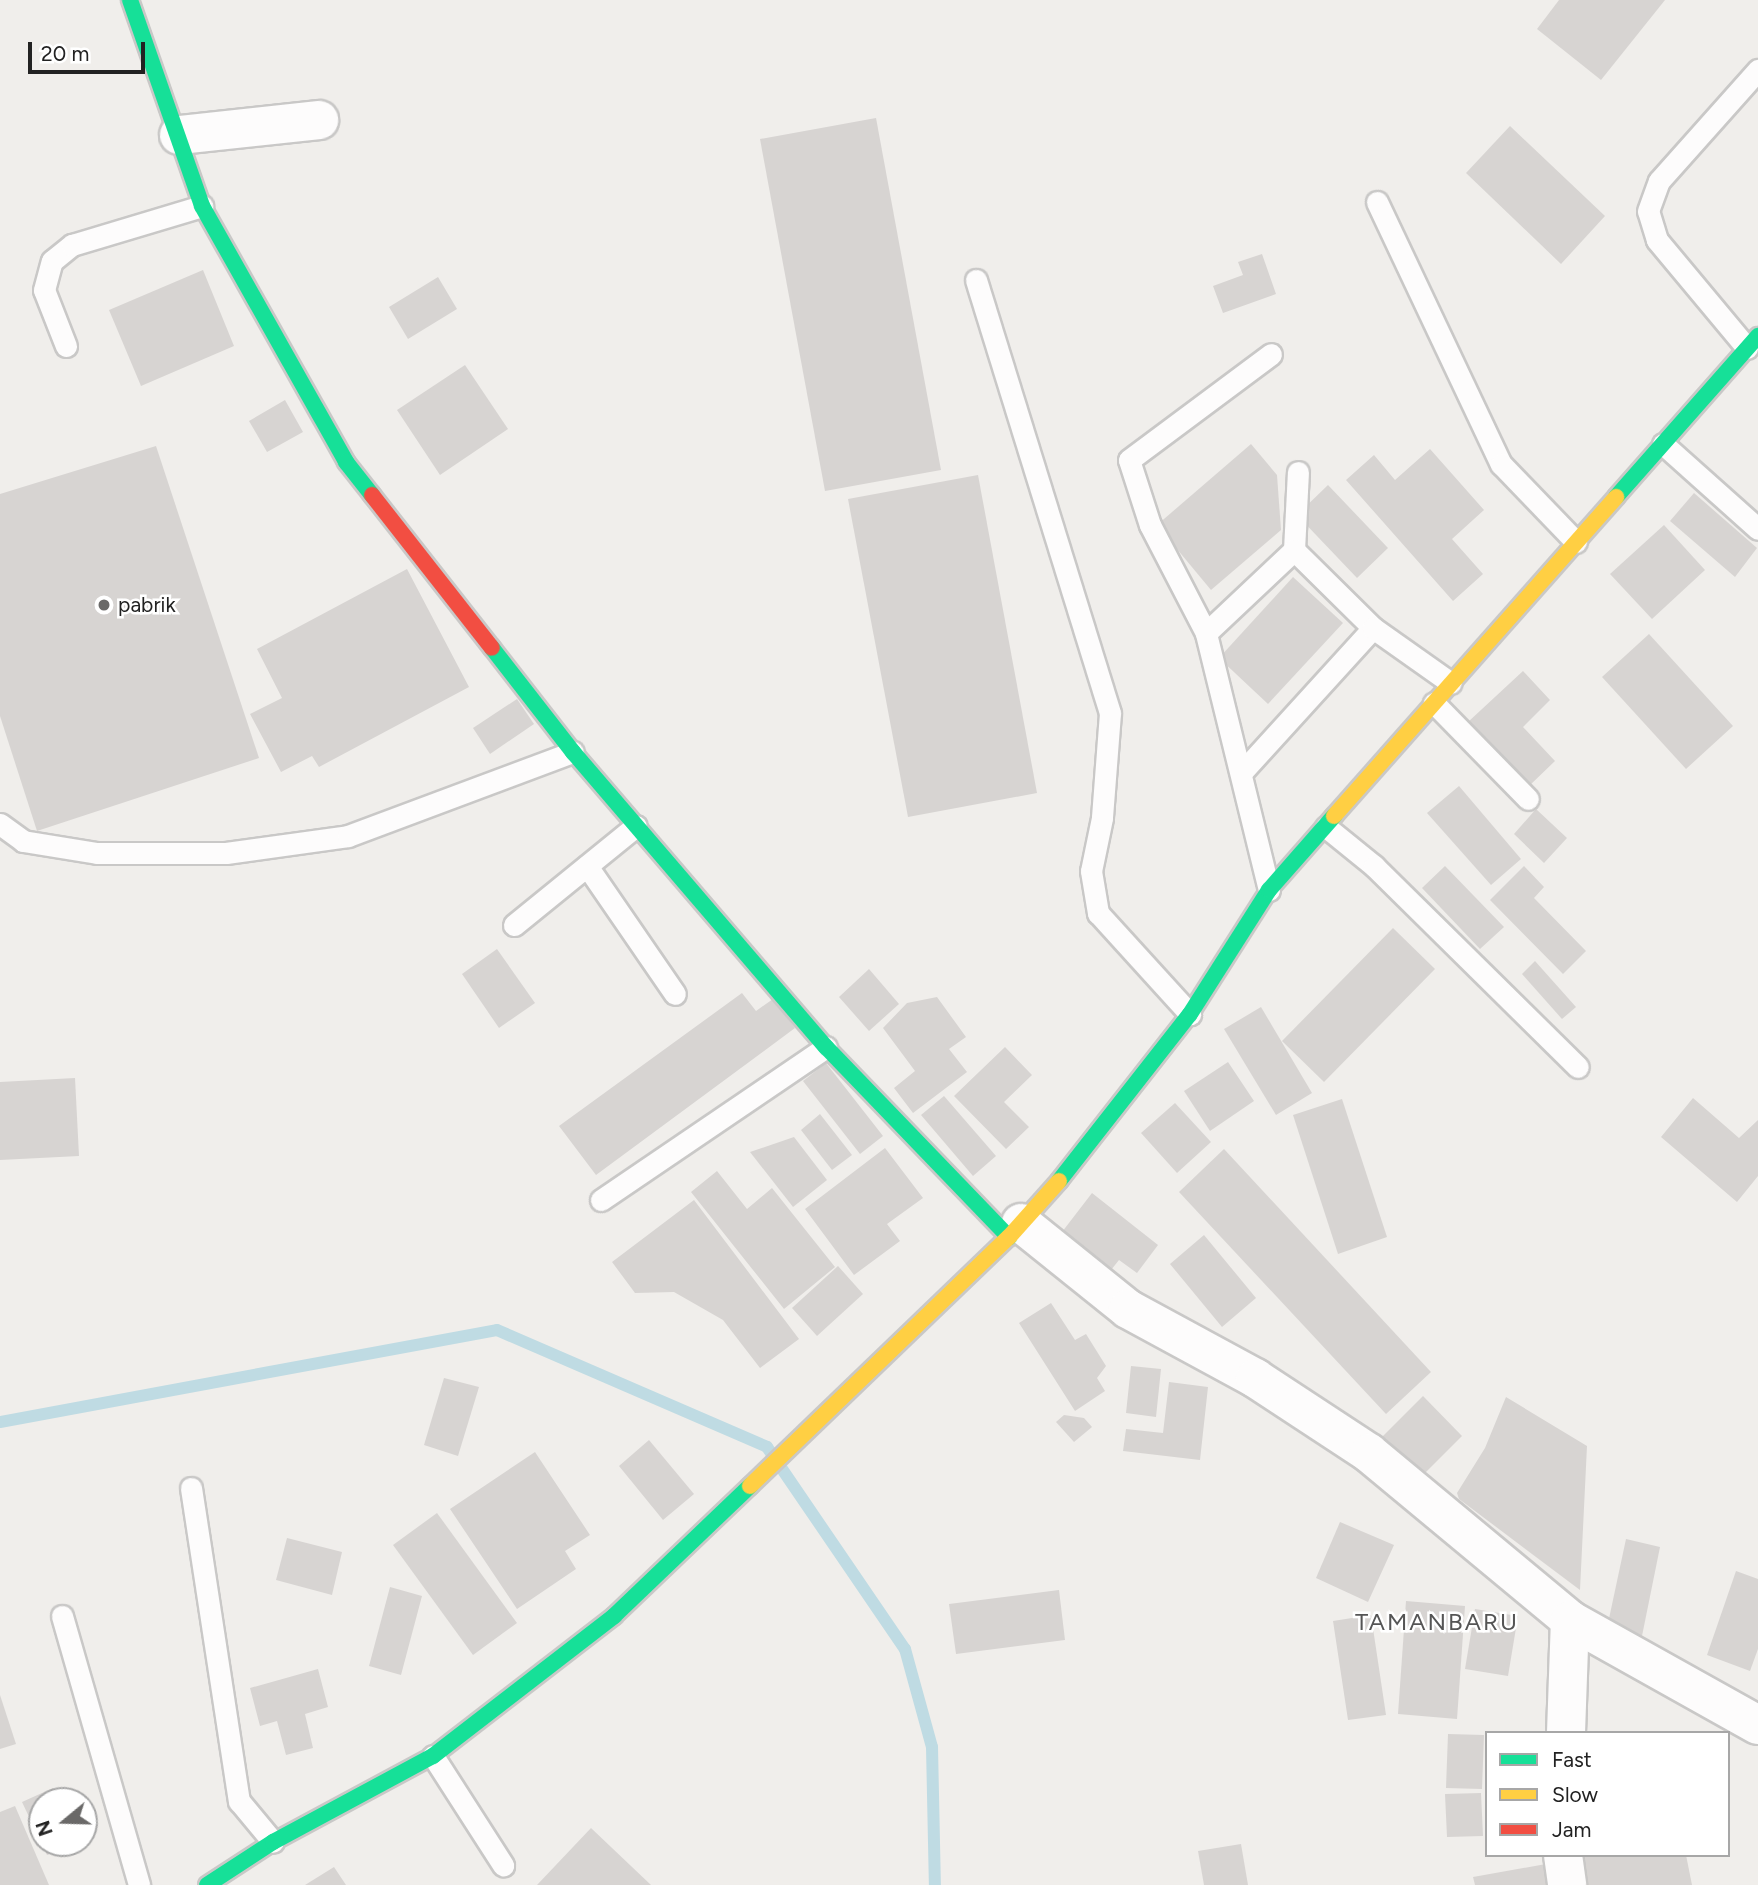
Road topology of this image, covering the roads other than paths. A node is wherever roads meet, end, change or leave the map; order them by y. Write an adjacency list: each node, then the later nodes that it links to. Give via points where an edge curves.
1 (130, 0): 4 (main road)
2 (1758, 70): 8 (lane, via 1658,180 1648,211 1657,240)
3 (319, 120): 4 (street)
4 (179, 135): 6 (main road)
5 (1377, 202): 14 (lane, via 1501,464)
6 (202, 206): 9 (lane, via 72,245 52,261 44,290); 20 (main road, via 346,462)
7 (976, 280): 30 (lane, via 1110,713 1102,818 1091,871 1098,913)
8 (1752, 342): 11 (main road)
9 (66, 346)
10 (1270, 354): 17 (lane, via 1129,460 1150,524)
11 (1663, 444): 13 (lane); 14 (main road)
12 (1298, 472): 15 (lane)
13 (1758, 529)
14 (1576, 542): 18 (main road)
15 (1294, 550): 16 (lane); 17 (lane)
16 (1373, 628): 18 (lane); 21 (lane)
17 (1206, 634): 21 (lane)
18 (1451, 684): 19 (main road)
19 (1434, 703): 22 (lane); 25 (main road)
20 (573, 752): 23 (lane, via 348,836 226,853 97,853 23,841); 24 (main road)
21 (1241, 773): 27 (lane)
22 (1528, 799)
23 (0, 824)
24 (636, 826): 26 (lane); 31 (main road)
25 (1326, 827): 27 (main road); 32 (lane, via 1374,866)
26 (587, 866): 28 (lane); 29 (lane)
27 (1269, 890): 30 (main road)
28 (514, 925)
29 (675, 994)
30 (1190, 1014): 34 (main road, via 1084,1153)
31 (826, 1046): 33 (lane); 34 (main road)
32 (1578, 1067)
33 (601, 1200)
34 (1015, 1230): 37 (street, via 1128,1309 1255,1378 1369,1453); 40 (main road, via 614,1616)
35 (191, 1488): 41 (lane, via 239,1801)
36 (62, 1616): 44 (lane)
37 (1570, 1620): 38 (street); 39 (street)
38 (1758, 1725)
39 (1566, 1731)
40 (433, 1756): 41 (main road); 43 (lane)
41 (273, 1842): 45 (main road)
42 (1563, 1857): 46 (street)
43 (503, 1865)
44 (139, 1885)
45 (207, 1885)
46 (1567, 1885)

